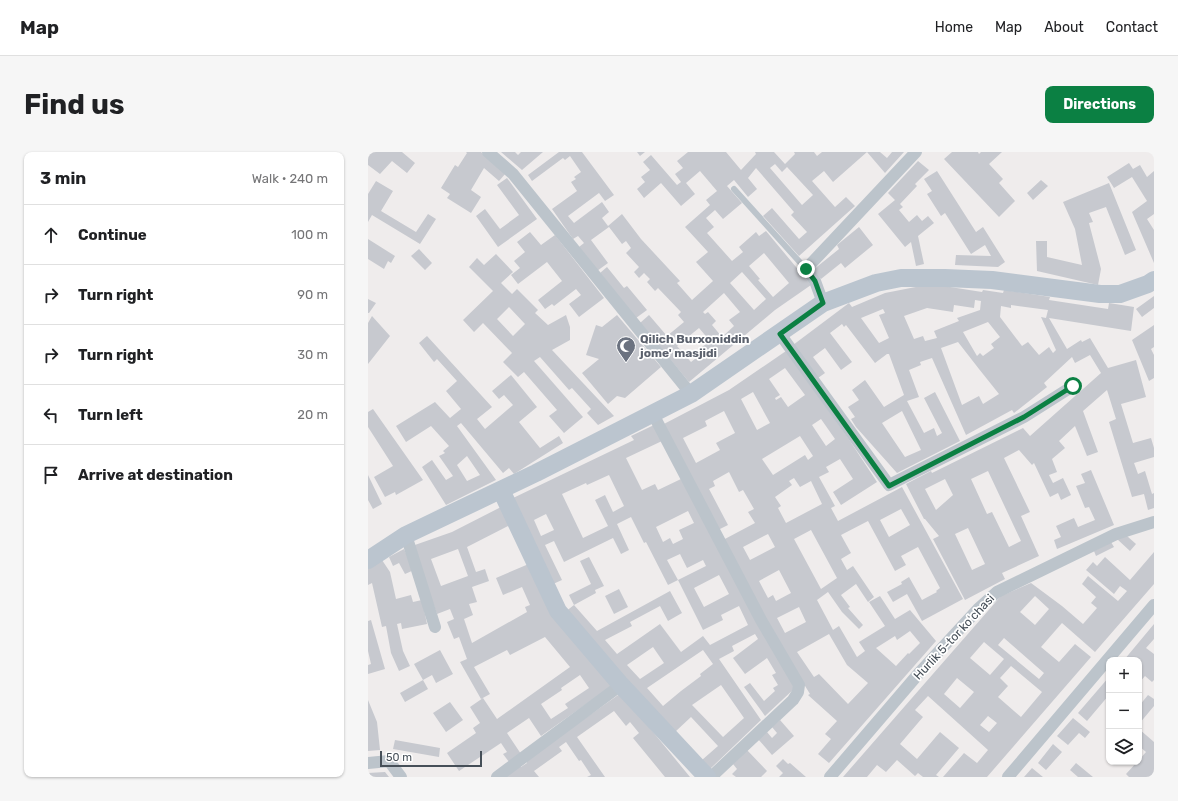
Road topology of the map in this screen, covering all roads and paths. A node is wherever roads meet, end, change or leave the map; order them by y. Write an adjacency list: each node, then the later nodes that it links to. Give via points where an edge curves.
1 (488, 152): 9 (street, via 513,174)
2 (916, 152): 4 (street)
3 (734, 188): 4 (lane)
4 (806, 269): 6 (street, via 815,281)
5 (1154, 280): 6 (street, via 1120,294 1100,294 992,280 901,278 876,283)
6 (823, 303): 7 (street)
7 (780, 334): 8 (street, via 889,486 1024,417); 9 (street)
8 (1073, 386)
9 (690, 394): 10 (street)
10 (653, 414): 11 (street); 22 (street, via 761,620 799,685 793,700)
11 (501, 490): 13 (street); 17 (street, via 558,611)
12 (1154, 522): 23 (street, Hurlik 5-tor koʻchasi, via 1116,534 997,592 926,666)
13 (406, 535): 14 (street); 16 (street)
14 (368, 560)
15 (1154, 605): 24 (street)
16 (435, 627)
17 (621, 685): 20 (street); 21 (street)
18 (368, 763): 19 (street, via 389,761)
19 (400, 777)
20 (497, 777)
21 (707, 777)
22 (711, 777)
23 (830, 777)
24 (1008, 777)

